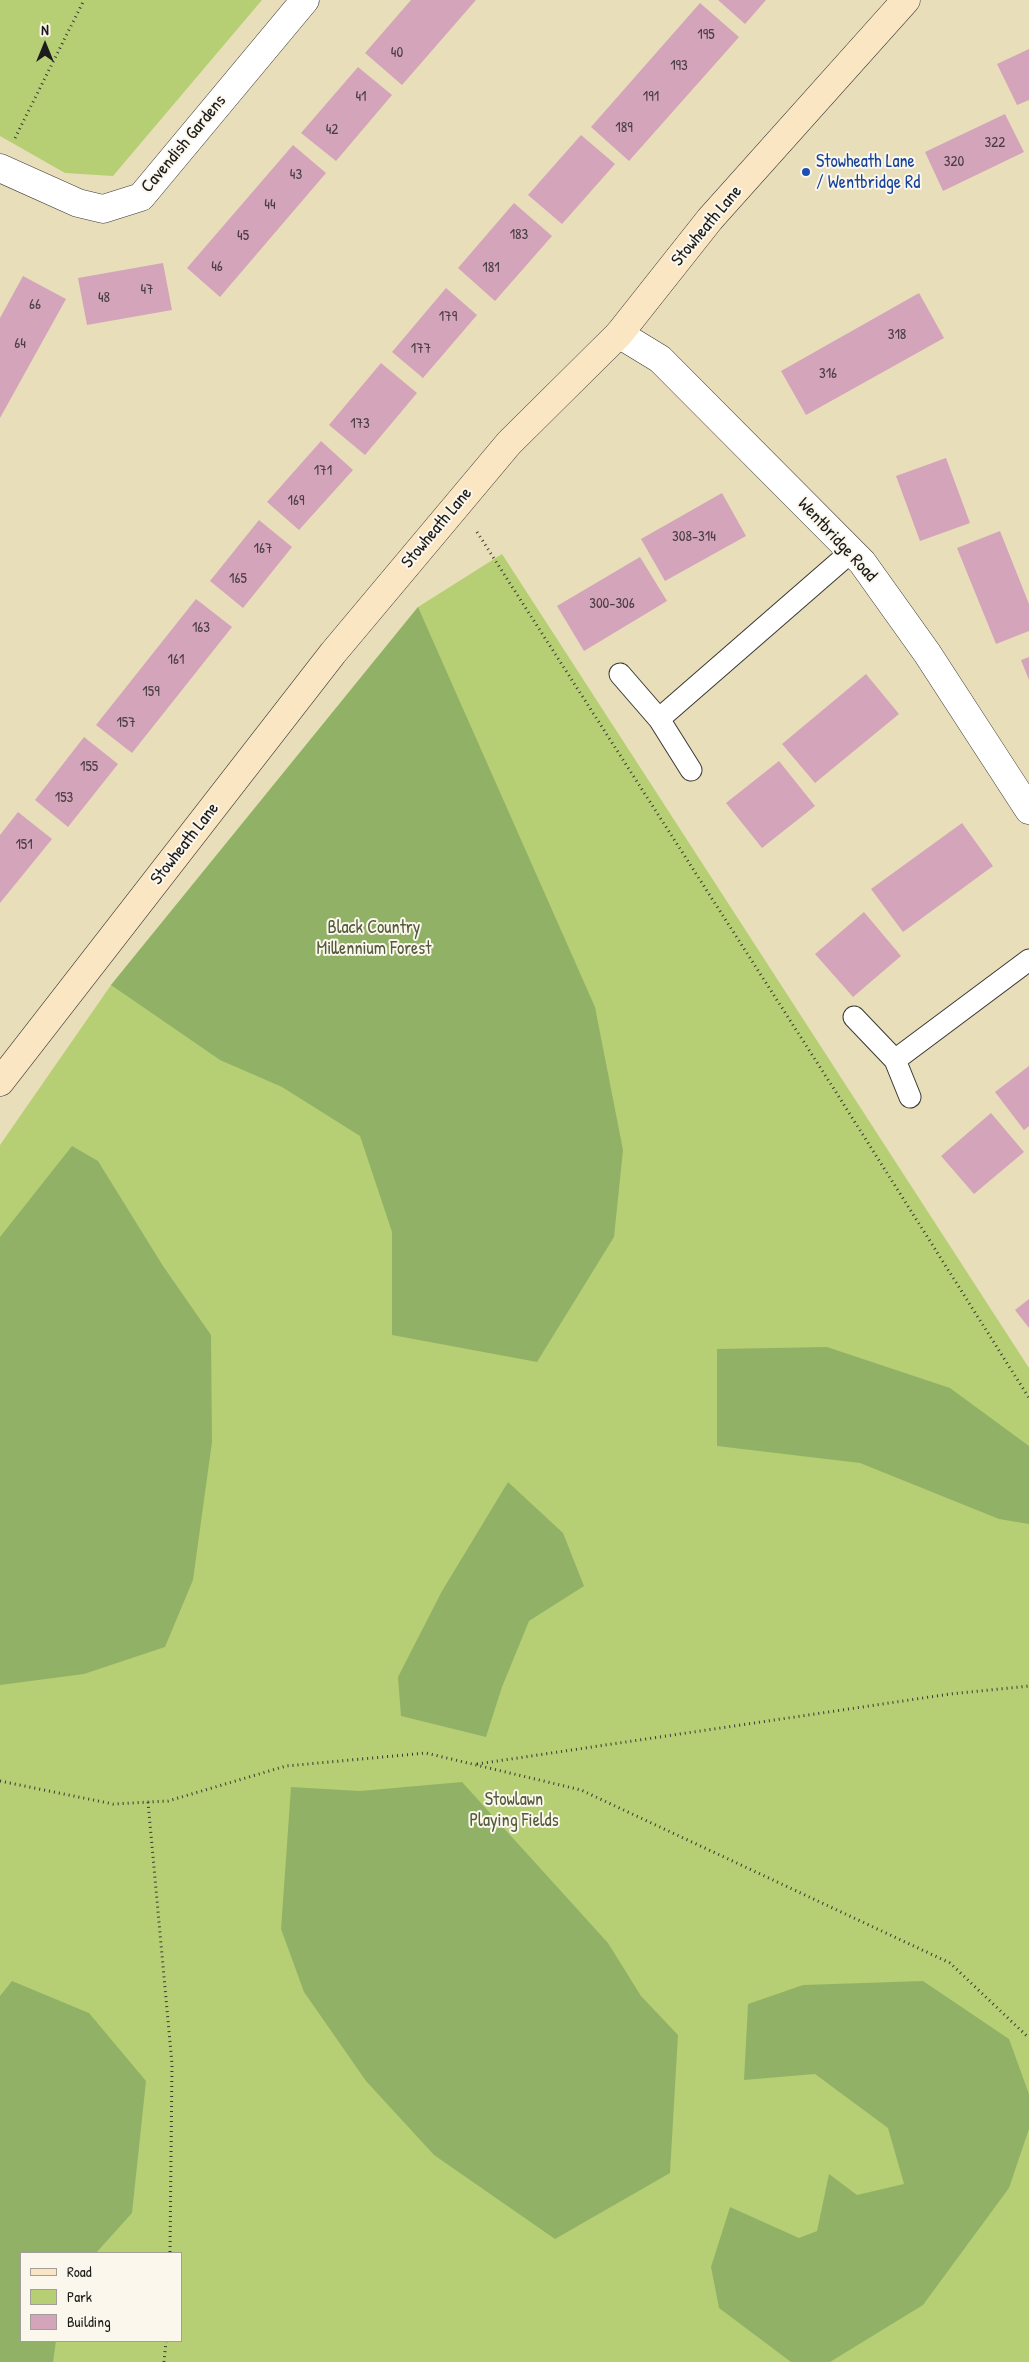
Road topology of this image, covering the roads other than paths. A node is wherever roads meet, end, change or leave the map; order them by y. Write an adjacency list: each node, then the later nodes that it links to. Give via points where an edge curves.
1 (305, 0): 3 (street, Cavendish Gardens, via 141,197 103,209 78,203)
2 (906, 0): 4 (street, Stowheath Lane, via 710,219)
3 (0, 168)
4 (619, 334): 5 (street, Wentbridge Road, via 660,359); 13 (street, Stowheath Lane, via 509,443 333,653)
5 (852, 552): 7 (lane); 9 (street, Wentbridge Road, via 927,653)
6 (620, 674): 7 (lane)
7 (659, 720): 8 (lane)
8 (691, 770)
9 (1029, 810)
10 (1029, 960): 12 (lane)
11 (854, 1017): 12 (lane)
12 (895, 1060): 14 (lane)
13 (0, 1082)
14 (910, 1097)

